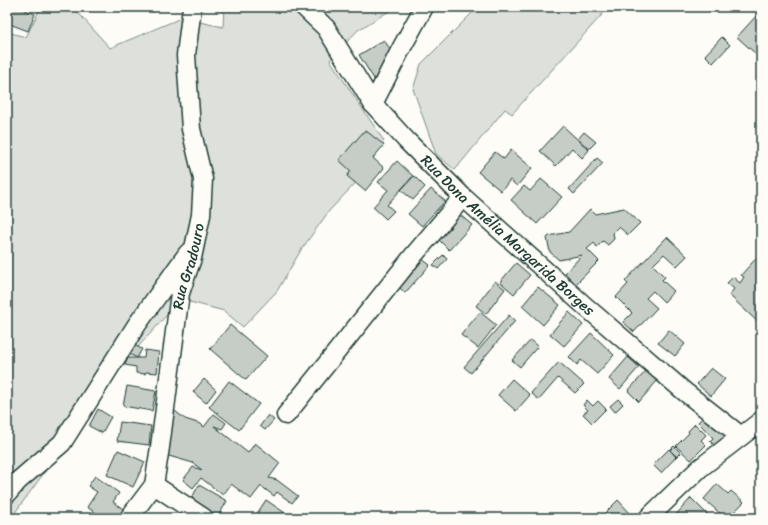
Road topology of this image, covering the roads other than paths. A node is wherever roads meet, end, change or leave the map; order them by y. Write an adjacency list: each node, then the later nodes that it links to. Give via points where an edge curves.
1 (192, 7): 6 (street, Rua Gradouro, via 186,54 191,129 203,179 201,215)
2 (304, 7): 4 (street, Rua Dona Amélia Margarida Borges, via 326,28)
3 (424, 7): 4 (street)
4 (373, 104): 5 (street, Rua Dona Amélia Margarida Borges)
5 (463, 197): 7 (street, via 412,256); 9 (street, Rua Dona Amélia Margarida Borges, via 679,387)
6 (195, 242): 10 (street, Rua Gradouro, via 180,293); 11 (street, via 136,326 62,443 18,481)
7 (286, 415)
8 (761, 421): 9 (street)
9 (741, 436): 14 (street, via 700,468)
10 (154, 485): 12 (street, Rua Gradouro); 13 (street)
11 (7, 494)
12 (129, 518)
13 (204, 518)
14 (648, 518)

